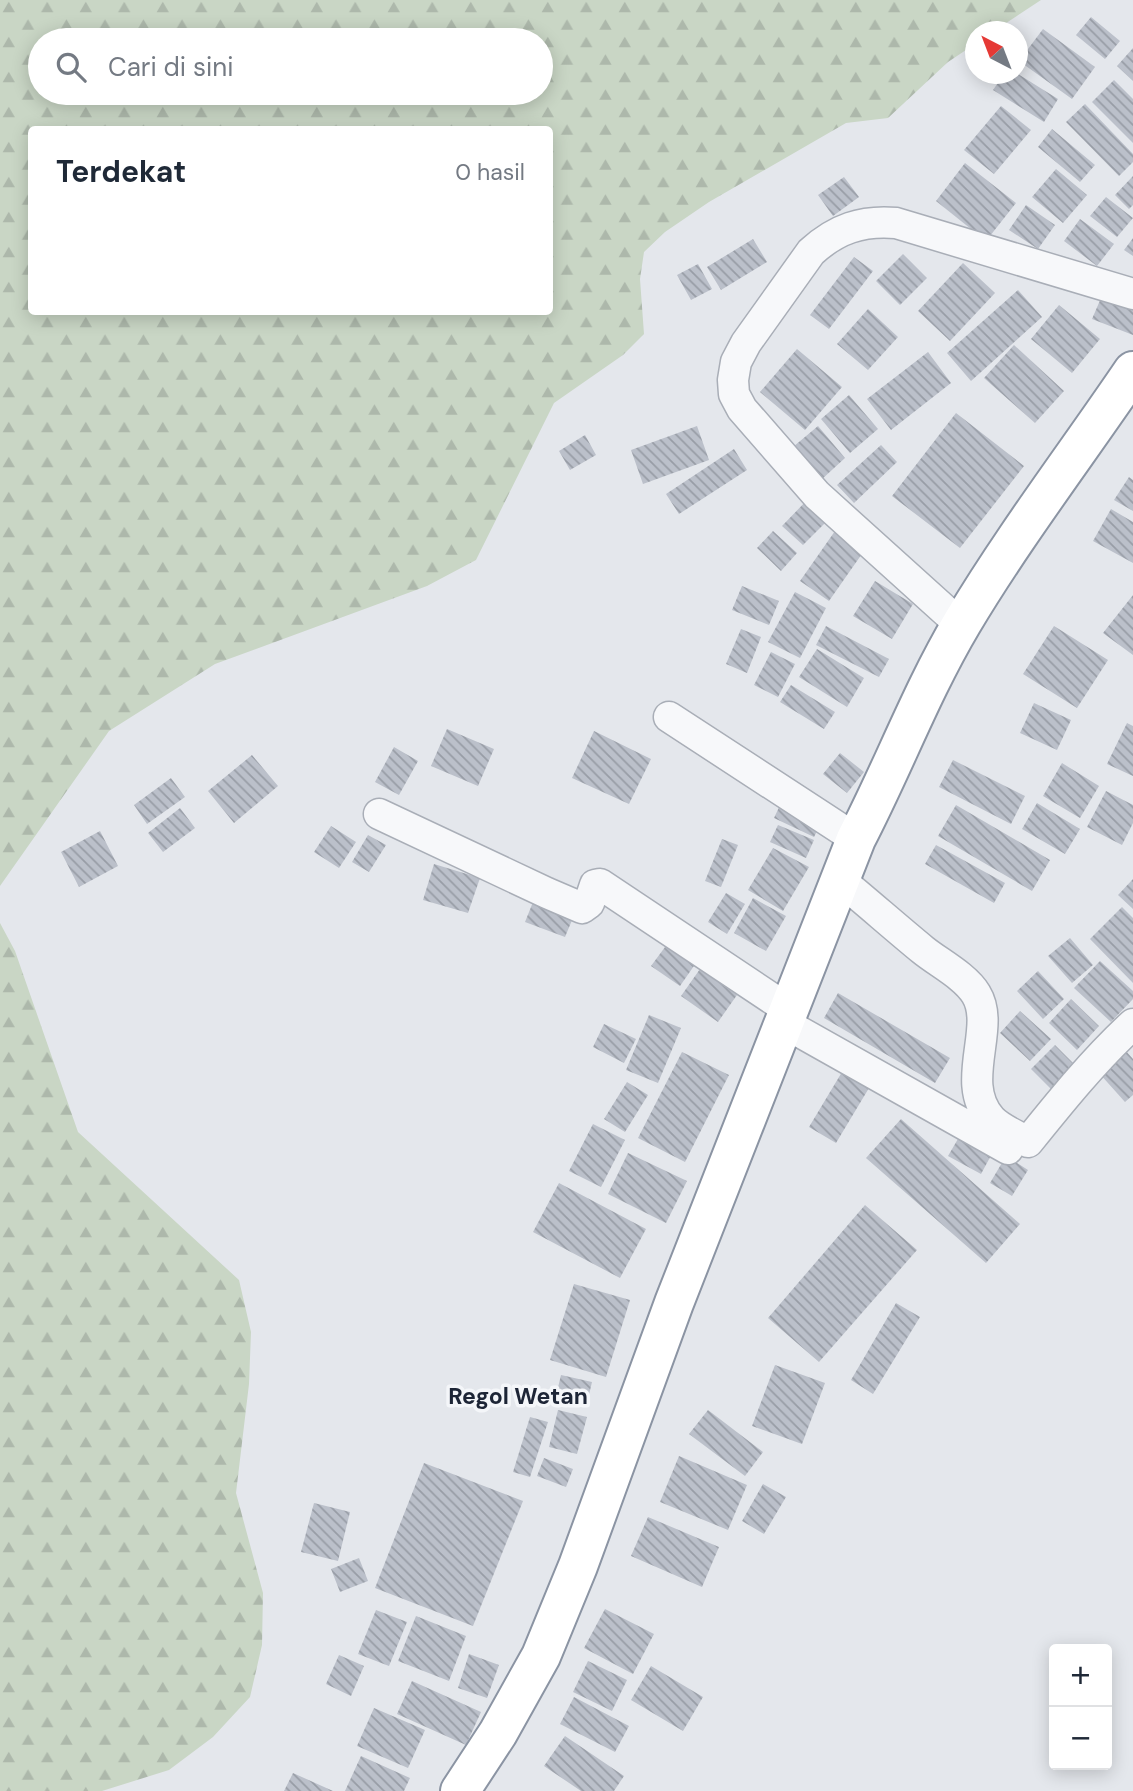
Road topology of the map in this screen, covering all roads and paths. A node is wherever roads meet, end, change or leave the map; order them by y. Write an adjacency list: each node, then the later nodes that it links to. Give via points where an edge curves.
1 (1133, 293): 3 (street, via 896,223 859,224 841,229 811,252 736,362 734,394 743,409 817,495)
2 (1133, 371): 3 (highway)
3 (961, 625): 6 (highway)
4 (668, 717): 6 (street)
5 (379, 814): 8 (street, via 582,908 600,884)
6 (856, 839): 7 (highway)
7 (840, 880): 8 (highway); 10 (street, via 972,987 982,1013 977,1059 982,1105 992,1120)
8 (786, 1017): 10 (street, via 1012,1152); 11 (highway, via 541,1656)
9 (1133, 1024): 10 (street)
10 (1028, 1142)
11 (460, 1791)

